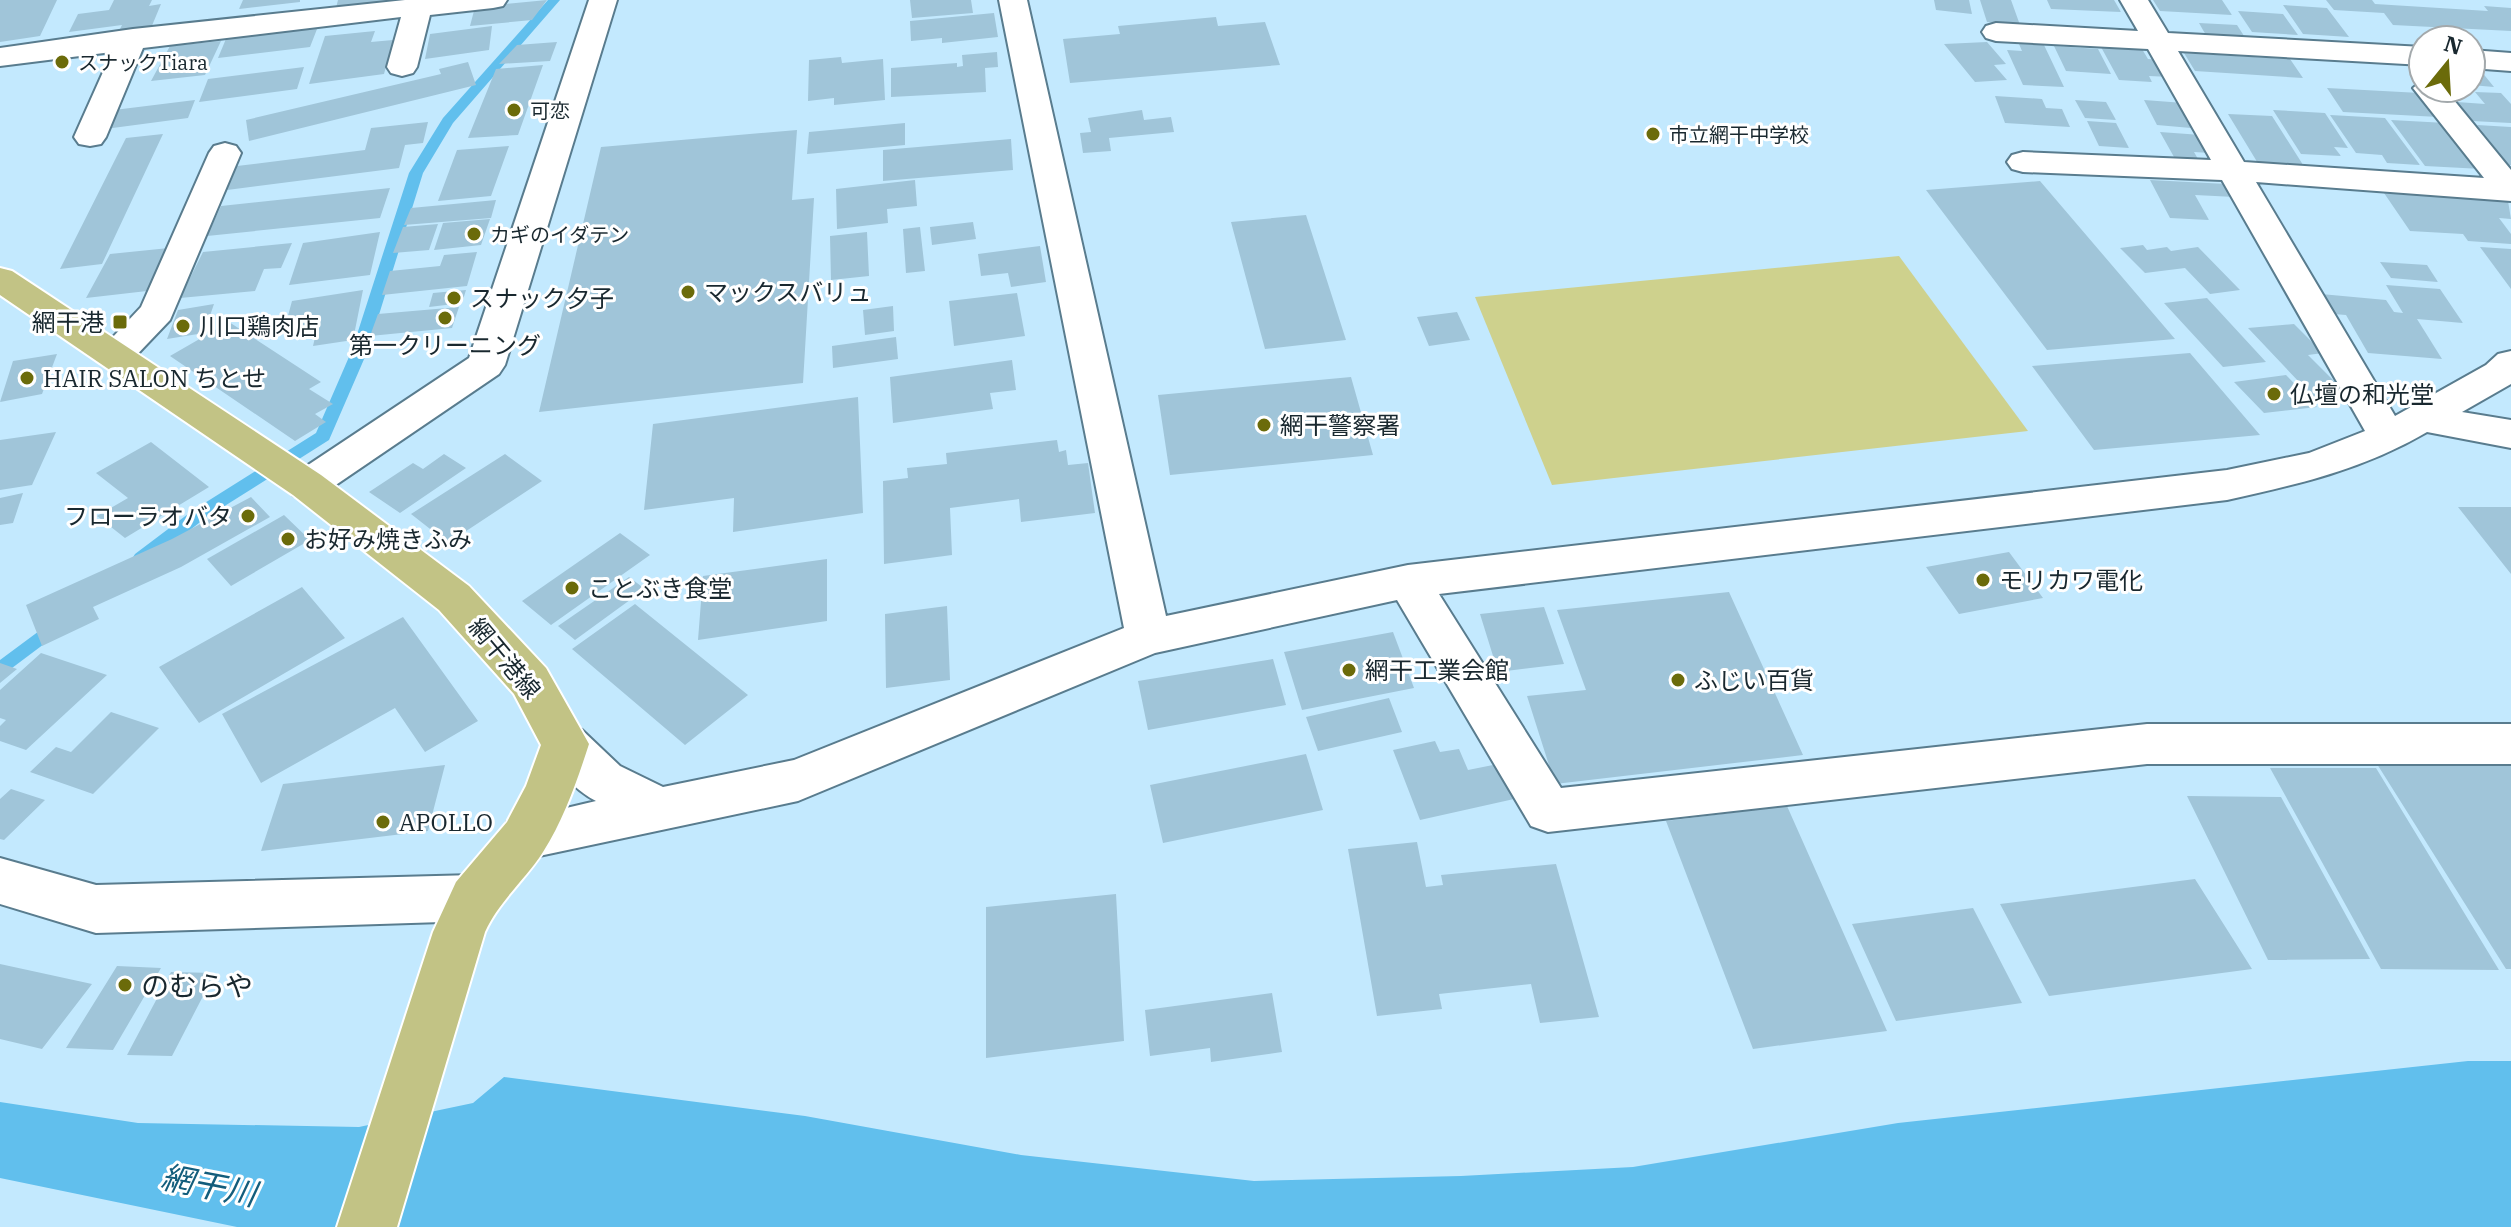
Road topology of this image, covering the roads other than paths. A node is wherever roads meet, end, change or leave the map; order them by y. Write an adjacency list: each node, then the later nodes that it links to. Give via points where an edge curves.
1 (493, 0): 5 (street)
2 (603, 0): 26 (street, via 486,365)
3 (1013, 0): 28 (street)
4 (2134, 0): 9 (street)
5 (419, 4): 6 (street); 14 (street)
6 (320, 8): 8 (street, via 168,23)
7 (1996, 32): 9 (street)
8 (133, 38): 11 (street); 16 (street)
9 (2158, 40): 10 (street); 19 (street)
10 (2407, 55)
11 (0, 57)
12 (2487, 60): 13 (street)
13 (2511, 62)
14 (402, 67)
15 (2441, 104): 20 (street)
16 (90, 137)
17 (225, 153): 22 (street, via 157,312)
18 (2023, 162): 19 (street)
19 (2236, 171): 20 (street); 24 (street)
20 (2511, 191)
21 (0, 279): 22 (main road, 網干港線)
22 (115, 355): 26 (main road, 網干港線)
23 (2507, 374): 24 (street)
24 (2405, 428): 25 (street); 27 (street, via 2317,466 2227,485)
25 (2511, 434)
26 (307, 485): 29 (main road, 網干港線, via 454,598 530,681)
27 (1408, 581): 28 (street); 30 (street, via 1548,811 2147,744)
28 (1148, 637): 31 (street, via 798,780)
29 (565, 744): 31 (street, via 603,781); 32 (main road)
30 (2511, 744)
31 (659, 808): 32 (street)
32 (525, 837): 34 (main road)
33 (0, 881): 34 (street, via 96,909)
34 (474, 898): 35 (main road)
35 (367, 1227)

